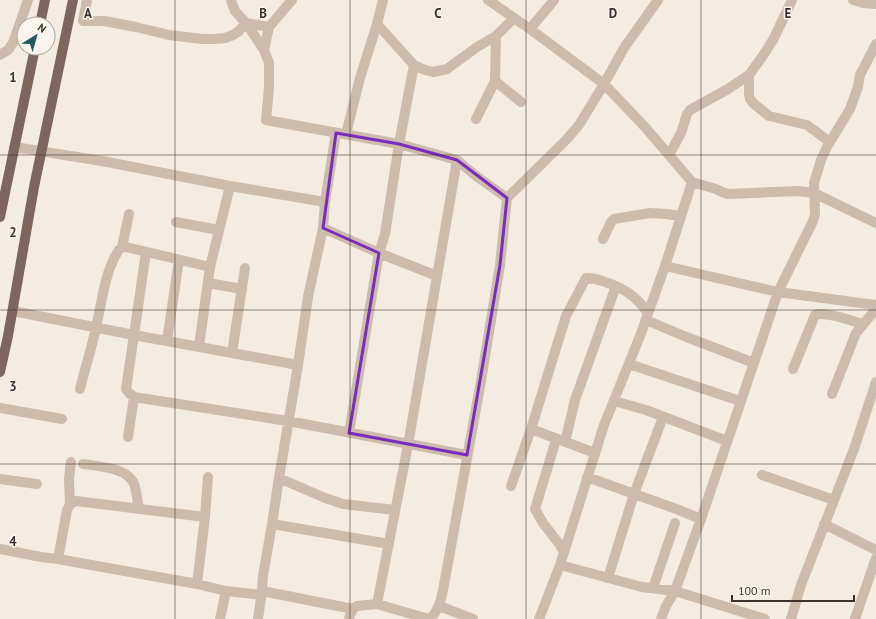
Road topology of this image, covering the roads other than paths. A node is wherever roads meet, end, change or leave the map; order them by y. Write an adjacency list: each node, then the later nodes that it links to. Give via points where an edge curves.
1 (28, 0): 23 (street, via 13,43)
2 (45, 0): 14 (main road)
3 (73, 0): 35 (main road)
4 (87, 0): 16 (street, via 83,21 104,21 169,35 214,40 233,35)
5 (231, 0): 16 (street, via 235,11)
6 (292, 0): 18 (street)
7 (383, 0): 17 (street)
8 (554, 0): 19 (street)
9 (658, 0): 28 (street, via 624,48)
10 (792, 0): 26 (street, via 773,40)
11 (853, 0): 13 (street)
12 (492, 1): 15 (street)
13 (876, 4)
14 (42, 16)
15 (514, 18): 19 (street); 20 (street)
16 (246, 24): 18 (street); 22 (street)
17 (377, 24): 25 (street); 31 (street)
18 (269, 27): 22 (street)
19 (530, 29): 28 (street)
20 (496, 36): 25 (street, via 447,69 433,72); 27 (street)
21 (876, 44): 32 (street, via 860,75 850,109)
22 (264, 50): 31 (street, via 269,62 266,120)
23 (0, 55)
24 (33, 56): 34 (main road)
25 (414, 65): 33 (street)
26 (749, 75): 32 (street, via 749,94 752,102 769,116 807,125); 36 (street, via 690,110)
27 (495, 81): 29 (street); 30 (street)
28 (604, 84): 36 (street); 41 (street, via 579,125)
29 (522, 102)
30 (476, 120)
31 (341, 134): 33 (street); 42 (street)
32 (830, 142): 40 (street, via 821,160 814,183)
33 (399, 144): 37 (street); 53 (street, via 385,234)
34 (14, 148): 35 (street); 45 (main road)
35 (42, 152): 39 (street); 65 (main road)
36 (670, 155): 38 (street)
37 (457, 160): 41 (street); 58 (street)
38 (692, 182): 40 (street, via 728,194 799,191); 44 (street)
39 (230, 186): 42 (street); 49 (street)
40 (814, 193): 47 (street); 62 (street, via 813,221)
41 (507, 198): 95 (street, via 500,265)
42 (324, 202): 48 (street)
43 (129, 214): 51 (street)
44 (681, 216): 50 (street, via 650,214 614,219); 55 (street)
45 (0, 218)
46 (176, 222): 49 (street)
47 (876, 223)
48 (323, 228): 53 (street); 75 (street, via 308,297)
49 (219, 230): 56 (street)
50 (603, 239)
51 (122, 247): 52 (street); 68 (street, via 110,269)
52 (146, 252): 54 (street); 69 (street)
53 (379, 253): 58 (street); 89 (street)
54 (179, 260): 56 (street); 70 (street)
55 (664, 266): 62 (street); 66 (street)
56 (210, 267): 59 (street)
57 (246, 268): 61 (street)
58 (437, 276): 93 (street)
59 (208, 283): 61 (street); 71 (street)
60 (616, 286): 66 (street, via 641,303); 88 (street, via 586,278 566,316); 91 (street)
61 (242, 289): 72 (street)
62 (778, 292): 63 (street); 73 (street)
63 (876, 304)
64 (876, 309): 67 (street)
65 (12, 311): 68 (street); 77 (main road)
66 (647, 316): 73 (street, via 684,336); 74 (street)
67 (862, 324): 76 (street, via 827,315 815,315); 80 (street)
68 (96, 328): 69 (street); 79 (street)
69 (134, 335): 70 (street); 81 (street, via 126,389)
70 (167, 341): 71 (street)
71 (199, 346): 72 (street)
72 (232, 353): 75 (street)
73 (754, 363): 83 (street)
74 (629, 364): 82 (street); 83 (street)
75 (298, 365): 87 (street)
76 (793, 369)
77 (0, 372)
78 (876, 382): 106 (street)
79 (80, 389)
80 (832, 394)
81 (134, 397): 87 (street); 90 (street)
82 (614, 401): 85 (street); 94 (street)
83 (740, 401): 92 (street)
84 (0, 408): 86 (street)
85 (663, 417): 92 (street); 105 (street)
86 (62, 419)
87 (288, 421): 89 (street); 101 (street)
88 (530, 430): 91 (street); 104 (street)
89 (349, 433): 93 (street)
90 (128, 438)
91 (561, 441): 94 (street); 118 (street, via 536,509)
92 (727, 441): 111 (street)
93 (408, 445): 95 (street); 109 (street)
94 (595, 453): 100 (street)
95 (467, 455): 129 (street)
96 (71, 462): 107 (street)
97 (83, 464): 108 (street, via 128,475 134,483)
98 (762, 475): 106 (street)
99 (208, 476): 110 (street)
100 (587, 477): 105 (street); 118 (street)
101 (279, 478): 109 (street, via 342,504); 113 (street)
102 (0, 479): 103 (street)
103 (36, 484)
104 (511, 486)
105 (634, 494): 111 (street); 122 (street)
106 (834, 500): 114 (street)
107 (70, 504): 108 (street, via 76,501); 120 (street)
108 (139, 509): 110 (street)
109 (395, 510): 115 (street)
110 (205, 517): 123 (street)
111 (701, 519): 126 (street)
112 (675, 523): 124 (street)
113 (272, 524): 115 (street); 127 (street)
114 (824, 524): 117 (street); 139 (street)
115 (389, 544): 128 (street)
116 (0, 549): 120 (street)
117 (876, 550)
118 (564, 552): 121 (street)
119 (876, 558): 140 (street)
120 (58, 559): 123 (street)
121 (560, 565): 122 (street); 136 (street)
122 (608, 578): 124 (street)
123 (198, 584): 125 (street)
124 (653, 588): 126 (street)
125 (226, 591): 127 (street); 131 (street)
126 (675, 591): 137 (street); 138 (street)
127 (262, 593): 130 (street); 132 (street)
128 (378, 604): 130 (street, via 357,606); 134 (street)
129 (439, 606): 134 (street); 135 (street)
130 (353, 609): 133 (street)
131 (220, 619)
132 (258, 619)
133 (349, 619)
134 (429, 619)
135 (472, 619)
136 (539, 619)
137 (661, 619)
138 (765, 619)
139 (790, 619)
140 (855, 619)

